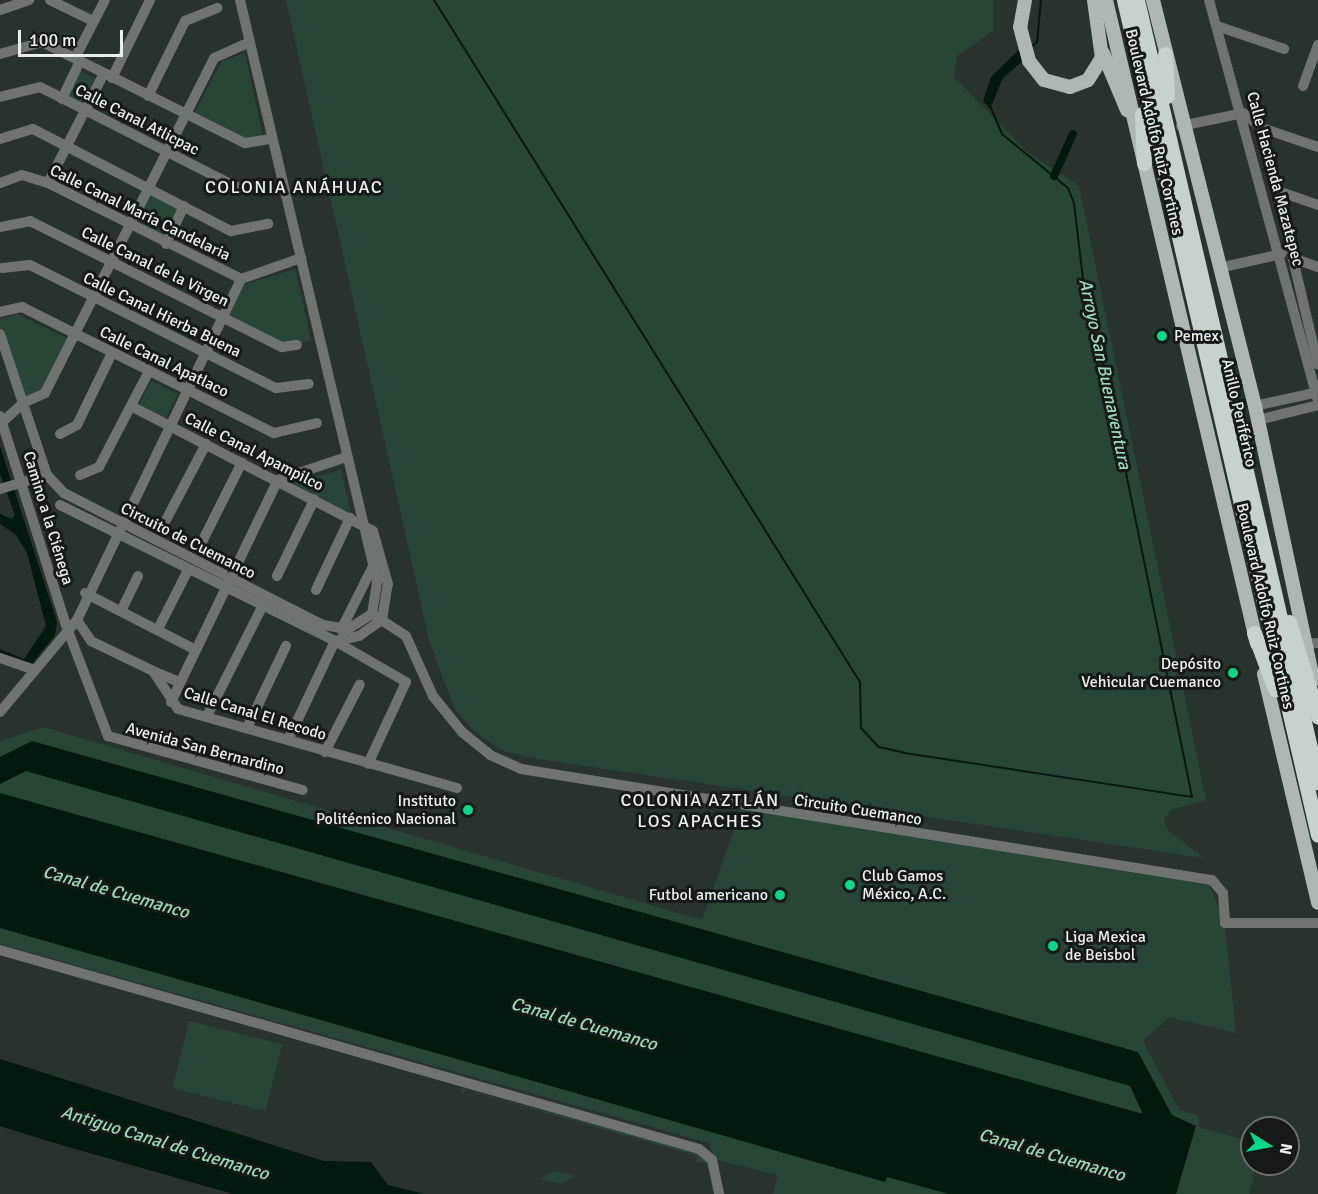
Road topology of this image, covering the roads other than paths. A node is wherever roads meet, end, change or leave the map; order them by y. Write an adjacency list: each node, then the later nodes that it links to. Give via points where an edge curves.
1 (29, 0): 15 (street)
2 (50, 0): 16 (street)
3 (105, 0): 16 (street)
4 (150, 0): 25 (street)
5 (240, 0): 18 (street)
6 (1024, 0): 8 (main road, via 1020,27 1029,61 1044,80 1070,87 1088,80 1102,58)
7 (1085, 0): 33 (main road, via 1112,80)
8 (1094, 0)
9 (1106, 0): 33 (main road, Boulevard Adolfo Ruiz Cortines)
10 (1124, 0): 20 (highway, Anillo Periférico)
11 (1137, 0): 35 (highway, Anillo Periférico)
12 (1153, 0): 23 (main road, Boulevard Adolfo Ruiz Cortines)
13 (1209, 0): 17 (street, Calle Hacienda Mazatepec)
14 (218, 8): 27 (street, via 185,21)
15 (0, 10)
16 (93, 21): 24 (street)
17 (1216, 26): 21 (street); 31 (street, Calle Hacienda Mazatepec)
18 (250, 42): 32 (street, via 219,53); 37 (street)
19 (1318, 45): 26 (street)
20 (1136, 49): 41 (highway); 128 (highway, Anillo Periférico)
21 (1284, 49)
22 (0, 54): 24 (street, via 42,42)
23 (1165, 54): 35 (highway)
24 (78, 60): 25 (street); 29 (street)
25 (108, 75): 27 (street); 30 (street)
26 (1303, 86)
27 (148, 96): 32 (street)
28 (0, 97): 29 (street, Calle Canal Atlicpac, via 35,86)
29 (62, 99): 30 (street, Calle Canal Atlicpac)
30 (85, 110): 38 (street); 40 (street, Calle Canal Atlicpac)
31 (1243, 113): 34 (street); 35 (street); 52 (street, Calle Hacienda Mazatepec)
32 (184, 114): 37 (street, via 245,143); 40 (street)
33 (1134, 119): 41 (main road, Boulevard Adolfo Ruiz Cortines)
34 (1262, 128): 39 (street); 46 (street, Calle Hacienda Mazatepec)
35 (1175, 131): 60 (main road, Boulevard Adolfo Ruiz Cortines); 100 (highway, Anillo Periférico)
36 (0, 139): 38 (street, via 33,129)
37 (271, 139): 55 (street)
38 (67, 146): 43 (street); 45 (street)
39 (1318, 147)
40 (166, 151): 44 (street, Calle Canal Atlicpac, via 238,188); 45 (street)
41 (1144, 163): 113 (main road, Boulevard Adolfo Ruiz Cortines)
42 (0, 183): 43 (street, Calle Canal María Candelaria, via 22,175)
43 (48, 183): 50 (street, Calle Canal María Candelaria)
44 (260, 186)
45 (148, 188): 48 (street); 50 (street)
46 (1278, 191): 47 (street); 52 (street, Calle Hacienda Mazatepec)
47 (1318, 205)
48 (184, 206): 49 (street, via 236,233); 53 (street)
49 (268, 224)
50 (130, 225): 53 (street, Calle Canal María Candelaria); 57 (street)
51 (0, 227): 57 (street, Calle Canal de la Virgen, via 30,221)
52 (1282, 234): 54 (street, Calle Hacienda Mazatepec); 56 (street, Calle Hacienda Mazatepec)
53 (166, 244): 61 (street, Calle Canal María Candelaria)
54 (1281, 254): 60 (street); 71 (street, Calle Hacienda Mazatepec)
55 (301, 258): 61 (street, Calle Canal María Candelaria); 84 (street)
56 (1293, 258): 58 (street); 65 (street, Calle Hacienda Mazatepec)
57 (110, 263): 62 (street); 64 (street, Calle Canal de la Virgen)
58 (1318, 267)
59 (2, 268): 62 (street, Calle Canal Hierba Buena, via 30,265)
60 (1219, 268): 78 (main road, Boulevard Adolfo Ruiz Cortines)
61 (241, 279): 64 (street)
62 (92, 298): 67 (street); 70 (street, Calle Canal Hierba Buena)
63 (0, 312): 67 (street, Calle Canal Apatlaco, via 22,307)
64 (223, 317): 68 (street, Calle Canal de la Virgen, via 282,347); 70 (street)
65 (1313, 322): 71 (street, Calle Hacienda Mazatepec)
66 (0, 334): 76 (street, Circuito de Cuemanco)
67 (74, 335): 69 (street, Calle Canal Apatlaco); 76 (street, via 45,393)
68 (297, 345)
69 (112, 353): 72 (street, Calle Canal Apatlaco); 82 (street, via 77,425)
70 (204, 353): 73 (street, Calle Canal Hierba Buena, via 284,391); 74 (street)
71 (1313, 358): 75 (street, Calle Hacienda Mazatepec)
72 (149, 371): 74 (street, Calle Canal Apatlaco); 77 (street)
73 (309, 384)
74 (187, 388): 80 (street, Calle Canal Apatlaco, via 274,433); 81 (street)
75 (1317, 398): 78 (street)
76 (23, 403): 79 (street); 86 (street, Circuito de Cuemanco)
77 (131, 406): 81 (street, Calle Canal Apampilco); 87 (street, via 99,467)
78 (1257, 413): 115 (main road, Boulevard Adolfo Ruiz Cortines)
79 (1, 421): 88 (street, Camino a la Ciénega)
80 (317, 423)
81 (170, 425): 83 (street, Calle Canal Apampilco); 96 (street)
82 (60, 434)
83 (206, 444): 85 (street, Calle Canal Apampilco); 94 (street)
84 (346, 457): 89 (street); 95 (street)
85 (242, 462): 89 (street, Calle Canal Apampilco); 97 (street)
86 (47, 475): 88 (street); 96 (street, Circuito de Cuemanco, via 69,497)
87 (80, 475)
88 (20, 480): 90 (street); 110 (street, Camino a la Ciénega)
89 (278, 480): 91 (street, Calle Canal Apampilco); 103 (street)
90 (1, 489)
91 (314, 500): 93 (street, Calle Canal Apampilco); 102 (street)
92 (60, 505): 96 (street)
93 (350, 519): 95 (street, Calle Canal Apampilco); 104 (street)
94 (166, 520)
95 (363, 525): 98 (street); 108 (street, via 376,534 388,584)
96 (118, 528): 99 (street, Circuito de Cuemanco); 103 (street, Circuito de Cuemanco); 105 (street)
97 (202, 542)
98 (373, 566): 108 (street); 112 (street)
99 (188, 570): 103 (street, Circuito de Cuemanco); 111 (street)
100 (1268, 570): 127 (highway); 133 (highway, Anillo Periférico)
101 (138, 576): 107 (street)
102 (277, 576)
103 (227, 583): 106 (street, Circuito de Cuemanco); 112 (street, Circuito de Cuemanco); 117 (street)
104 (316, 590)
105 (85, 593): 107 (street); 109 (street)
106 (262, 607): 114 (street, Circuito de Cuemanco); 126 (street)
107 (121, 610): 111 (street)
108 (377, 617): 112 (street); 114 (street, via 359,636); 138 (street, Circuito Cuemanco, via 410,641 433,696 462,732 490,755 521,769 1212,880 1223,892 1225,923)
109 (76, 620): 110 (street); 120 (street, via 91,641)
110 (67, 628): 119 (street); 135 (street, Avenida San Bernardino, via 112,739)
111 (158, 629): 117 (street)
112 (341, 630)
113 (1254, 633): 128 (highway, via 1282,710); 137 (main road, Boulevard Adolfo Ruiz Cortines)
114 (335, 641): 130 (street); 132 (street, Circuito de Cuemanco, via 406,682)
115 (1314, 641): 124 (main road, Boulevard Adolfo Ruiz Cortines)
116 (286, 646): 129 (street)
117 (194, 649): 121 (street)
118 (0, 658): 119 (street)
119 (25, 669): 125 (street)
120 (153, 671): 121 (street); 123 (street, Calle Canal El Recodo)
121 (177, 681): 123 (street)
122 (360, 684): 131 (street)
123 (171, 702): 126 (street, Calle Canal El Recodo)
124 (1318, 703)
125 (0, 712)
126 (207, 716): 129 (street, Calle Canal El Recodo)
127 (1318, 717)
128 (1292, 722): 136 (highway, Anillo Periférico)
129 (247, 728): 130 (street, Calle Canal El Recodo)
130 (288, 740): 131 (street, Calle Canal El Recodo)
131 (325, 752): 132 (street, Calle Canal El Recodo)
132 (368, 764): 134 (street, Calle Canal El Recodo)
133 (1318, 782)
134 (456, 788)
135 (303, 790)
136 (1318, 835)
137 (1318, 903)
138 (1315, 919)
139 (0, 950): 140 (street, via 699,1149 712,1160)
140 (719, 1194)

